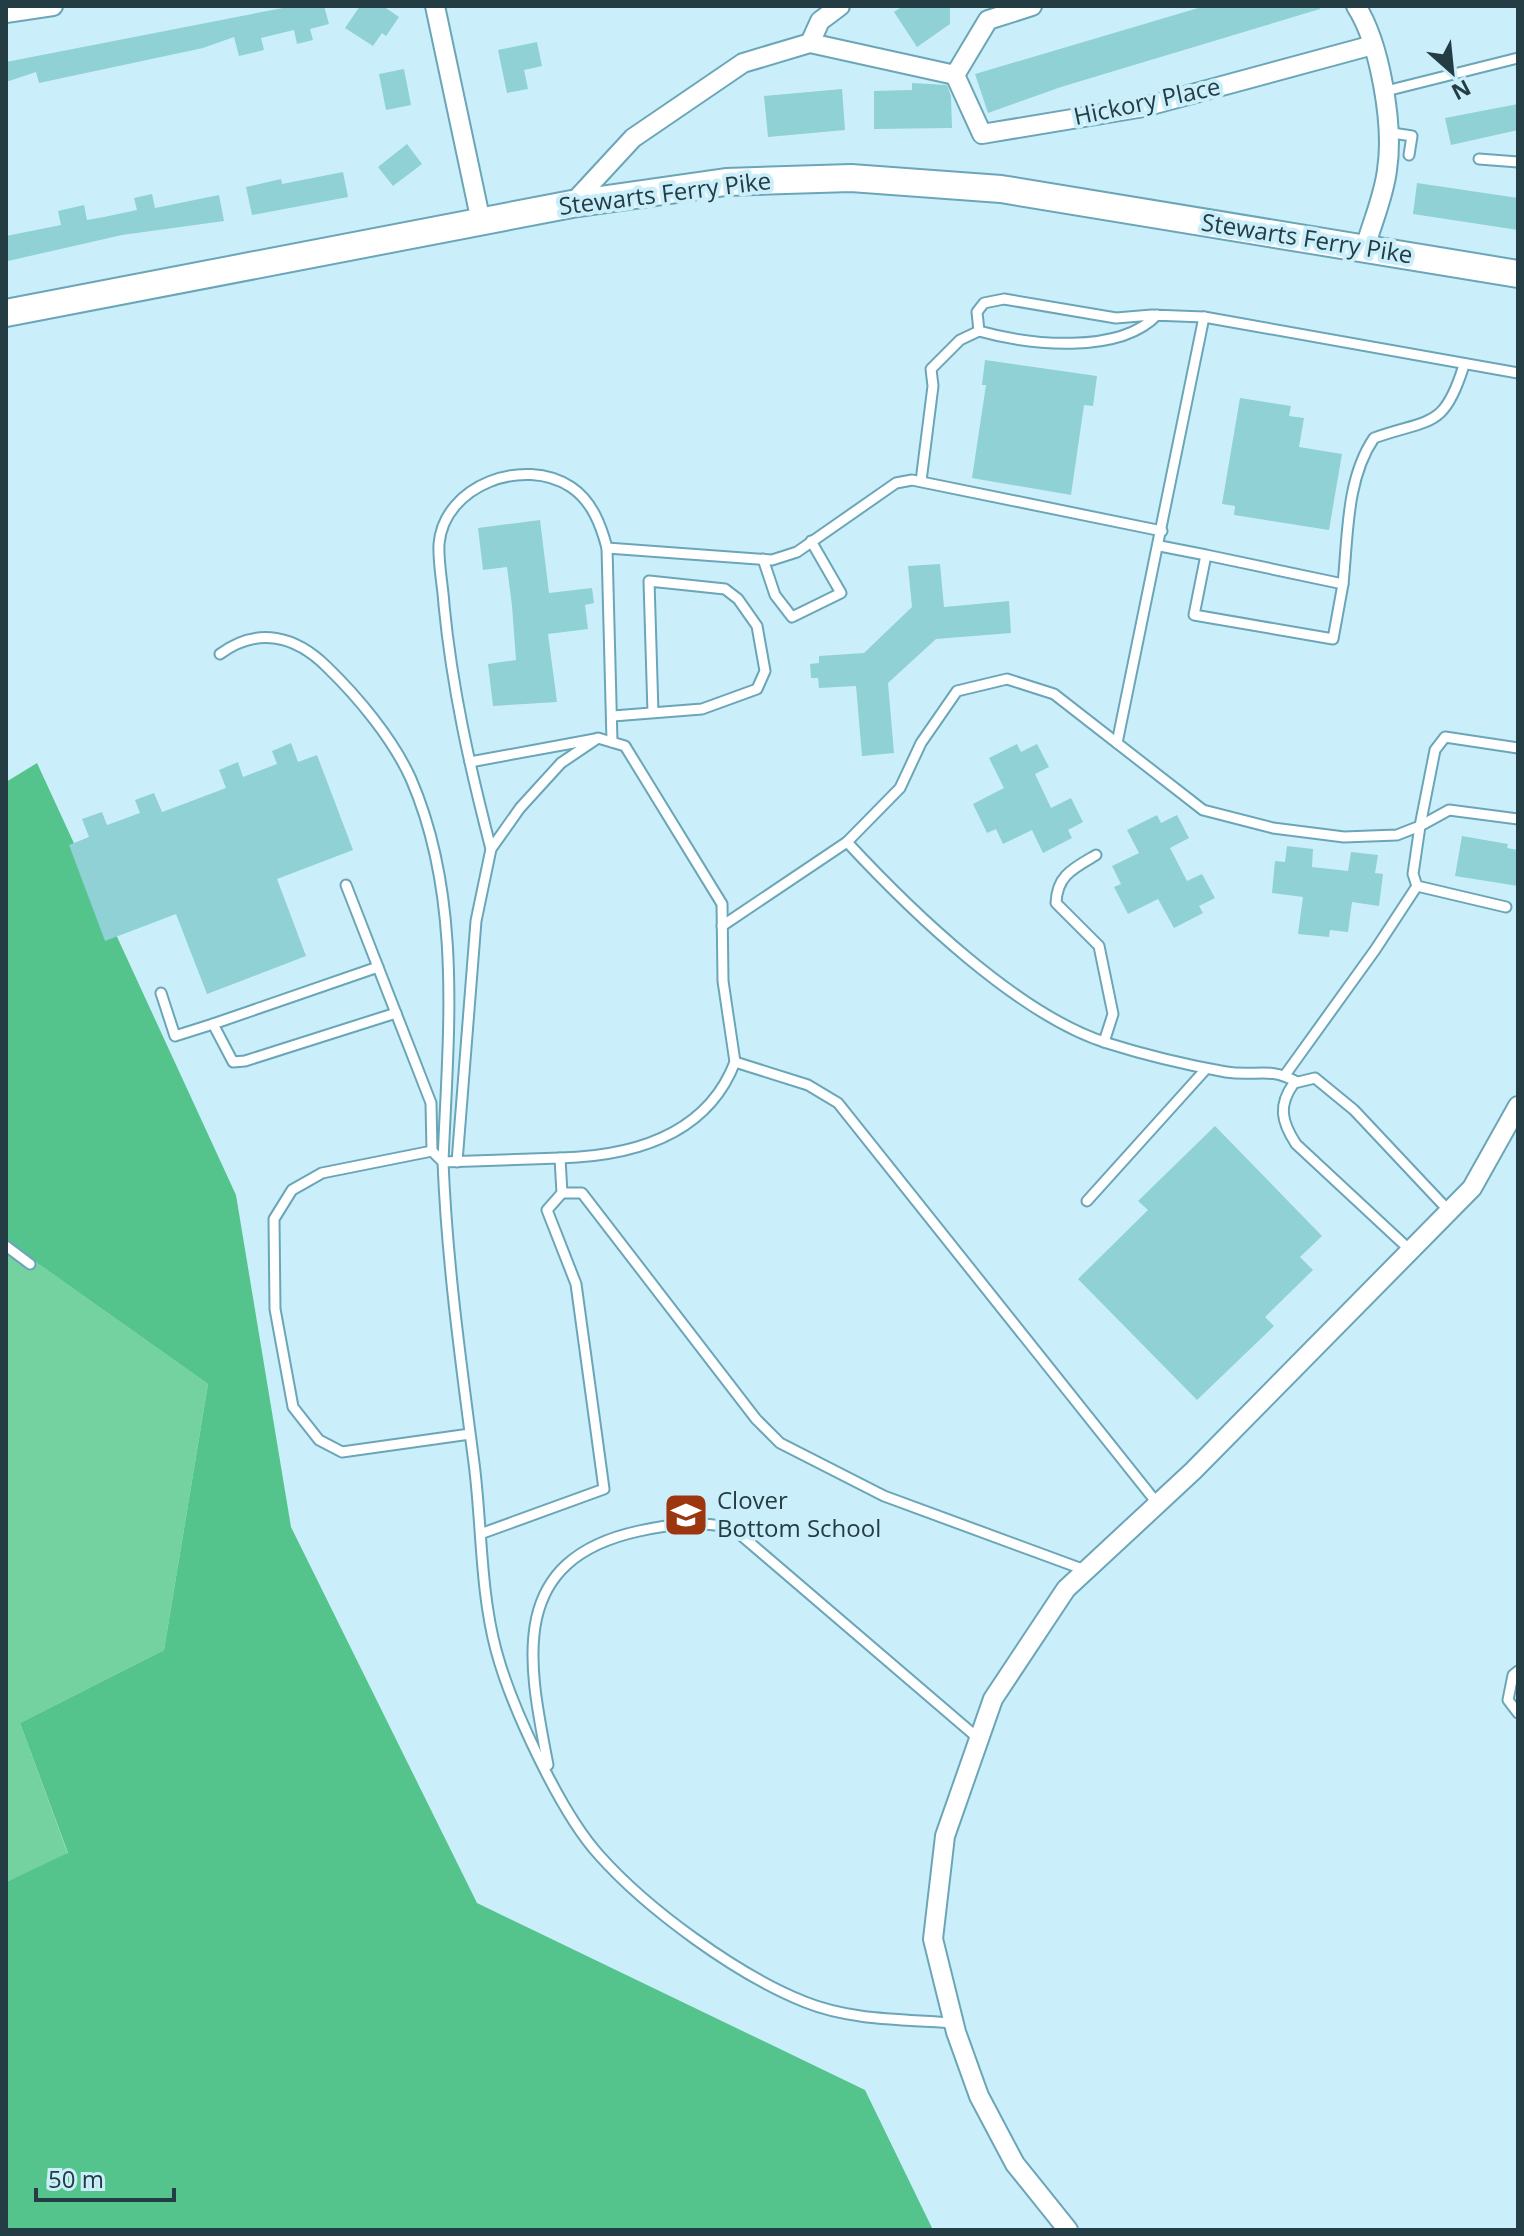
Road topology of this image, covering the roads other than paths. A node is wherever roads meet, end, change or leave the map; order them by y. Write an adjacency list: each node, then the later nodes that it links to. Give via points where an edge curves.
1 (53, 6): 6 (street)
2 (435, 6): 17 (street)
3 (840, 6): 7 (street, via 820,21)
4 (1032, 6): 10 (street, via 988,20)
5 (1357, 6): 8 (street)
6 (6, 13)
7 (810, 43): 10 (street); 16 (street, via 743,63 654,121)
8 (1373, 45): 10 (street, Hickory Place, via 1144,107 982,134); 11 (street)
9 (1518, 58): 11 (lane)
10 (955, 75)
11 (1382, 92): 12 (street)
12 (1386, 132): 13 (lane, via 1412,136); 18 (street, via 1388,170)
13 (1409, 155)
14 (1479, 159): 15 (lane)
15 (1518, 162)
16 (572, 204): 17 (main road, Stewarts Ferry Pike); 18 (main road, Stewarts Ferry Pike, via 726,182 916,181 1001,189)
17 (481, 222): 20 (main road, Stewarts Ferry Pike)
18 (1365, 248): 19 (main road, Stewarts Ferry Pike)
19 (1518, 274)
20 (6, 313)
21 (1157, 315): 22 (lane); 23 (lane, via 1144,329 1068,346); 23 (lane, via 1116,318 1004,299 984,303 977,312)
22 (1204, 317): 24 (lane); 27 (lane)
23 (979, 331): 26 (lane, via 960,340 931,369)
24 (1464, 365): 25 (lane); 33 (lane, via 1455,395 1440,415 1374,438 1364,453 1353,491)
25 (1518, 373)
26 (921, 481): 27 (lane); 28 (lane, via 896,483)
27 (1162, 531): 29 (lane)
28 (811, 541): 32 (lane, via 797,552); 32 (lane, via 841,593 792,617 775,595)
29 (1160, 546): 31 (lane); 39 (lane)
30 (607, 548): 32 (lane); 36 (lane); 41 (lane, via 586,500 550,477 494,479 467,495 445,518 439,545 451,677)
31 (1206, 555): 33 (lane); 33 (lane, via 1194,615 1333,639)
32 (763, 559)
33 (1343, 584)
34 (220, 654): 63 (lane, via 258,636 285,638 313,653 345,684 410,776 444,899 449,969)
35 (653, 713): 35 (lane, via 702,709 757,689 765,671 757,626 725,589 649,581); 36 (lane)
36 (613, 716): 38 (lane)
37 (598, 738): 38 (lane); 41 (lane); 45 (lane, via 561,763)
38 (612, 742): 50 (lane, via 625,746 722,904)
39 (1117, 743): 43 (lane, via 1203,810 1273,828 1344,837 1397,835); 44 (lane, via 1054,694 1007,679 957,691 921,743 900,788)
40 (1518, 748): 43 (lane, via 1445,737 1435,750)
41 (470, 762): 45 (lane)
42 (1518, 819): 43 (lane, via 1449,810)
43 (1420, 826): 48 (lane, via 1413,874)
44 (847, 842): 50 (lane); 55 (lane, via 922,919 1033,1006)
45 (491, 849): 64 (lane, via 476,921)
46 (1096, 855): 55 (lane, via 1065,874 1056,903 1099,946 1113,1014)
47 (346, 885): 51 (lane)
48 (1417, 886): 49 (lane); 58 (lane)
49 (1506, 907)
50 (722, 926): 56 (lane, via 723,981)
51 (378, 967): 53 (lane); 54 (lane)
52 (161, 993): 54 (lane, via 175,1036)
53 (396, 1013): 54 (lane, via 233,1062); 61 (lane, via 431,1103)
54 (213, 1024)
55 (1104, 1042): 57 (lane)
56 (735, 1062): 62 (lane, via 725,1087 679,1130 642,1148); 72 (lane, via 808,1085 838,1103)
57 (1206, 1069): 58 (lane); 66 (lane)
58 (1285, 1075): 59 (lane)
59 (1297, 1082): 67 (lane, via 1315,1078 1344,1102); 69 (lane, via 1284,1097 1282,1123 1296,1144)
60 (1518, 1106): 67 (street, via 1472,1188)
61 (432, 1151): 63 (lane); 71 (lane, via 322,1173 292,1190 274,1219 275,1309 293,1407 319,1440 342,1452)
62 (560, 1158): 64 (lane); 65 (lane)
63 (443, 1162): 64 (lane); 71 (lane, via 447,1247)
64 (457, 1162)
65 (562, 1193): 73 (lane, via 547,1210 576,1284 604,1489); 74 (lane, via 582,1193 780,1443 884,1496)
66 (1087, 1201)
67 (1449, 1211): 69 (street)
68 (6, 1246): 70 (lane)
69 (1410, 1250): 72 (street)
70 (30, 1264)
71 (470, 1434): 73 (lane)
72 (1157, 1503): 74 (street)
73 (483, 1533): 78 (lane, via 486,1598 496,1652)
74 (1085, 1570): 77 (street, via 1066,1589 993,1699)
75 (1518, 1671): 76 (lane, via 1508,1700)
76 (1518, 1713)
77 (979, 1739): 78 (lane, via 735,1530 712,1523 670,1525 613,1537 557,1571 534,1618 532,1680); 79 (street, via 945,1836 933,1939)
78 (551, 1780): 79 (lane, via 568,1814 599,1855 703,1945 805,2002 859,2016)
79 (954, 2023): 80 (street, via 979,2096 1015,2164)
80 (1068, 2230)

